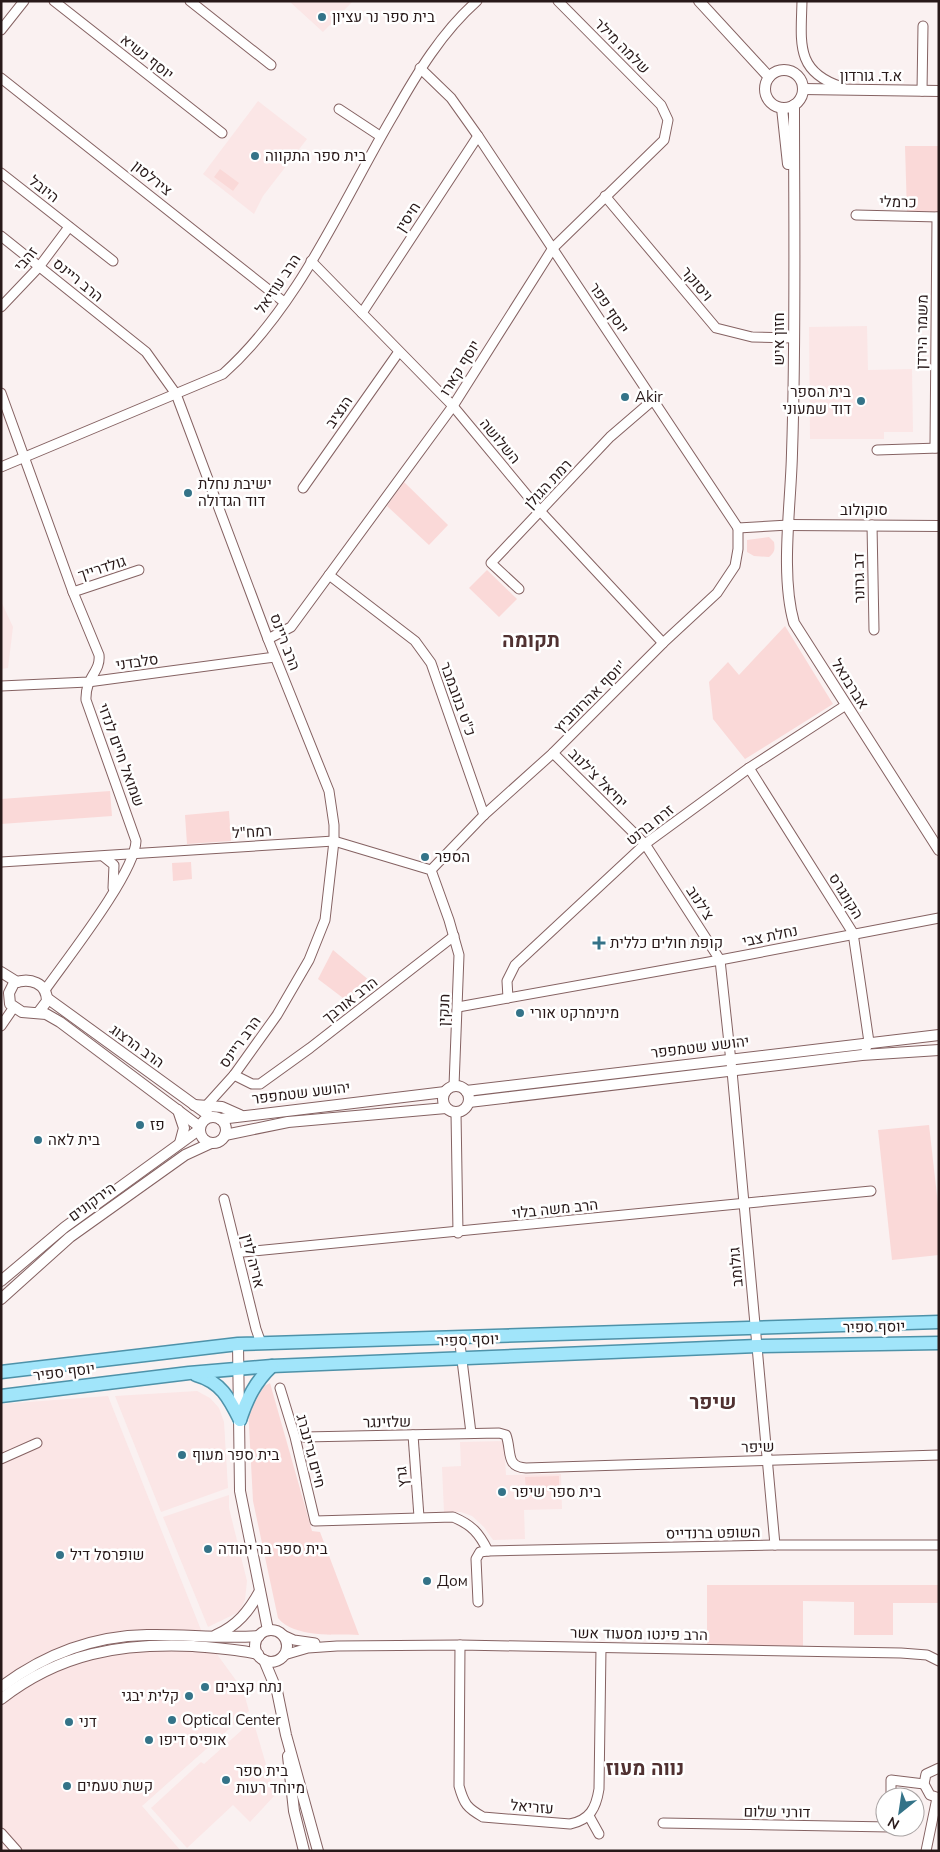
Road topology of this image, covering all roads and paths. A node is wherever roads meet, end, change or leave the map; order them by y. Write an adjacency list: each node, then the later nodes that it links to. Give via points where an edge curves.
1 (24, 1): 9 (street)
2 (54, 1): 22 (street, יוסף נשיא)
3 (190, 1): 10 (street)
4 (477, 1): 11 (street, הרב עוזיאל)
5 (558, 1): 21 (street, שלמה מילר)
6 (699, 1): 12 (street)
7 (802, 1): 15 (street, via 801,48 807,65 816,76 830,84)
8 (923, 26): 16 (street)
9 (1, 30)
10 (271, 65)
11 (420, 68): 23 (street, הרב עוזיאל); 24 (street, יוסף פפר, via 451,98)
12 (769, 77): 14 (street, via 775,72 788,70 796,74); 19 (street, via 767,96 770,102)
13 (1, 78): 36 (street, צירלסון)
14 (803, 89): 15 (street, א.ד. גורדון); 18 (street, via 802,96)
15 (854, 91): 16 (street, א.ד. גורדון)
16 (922, 91): 17 (street, א.ד. גורדון)
17 (939, 91)
18 (794, 105): 19 (street); 27 (street, חזון איש)
19 (782, 108): 27 (street, חזון איש)
20 (339, 110): 23 (street)
21 (666, 112): 26 (street, יוסף קארו, via 668,120 664,140)
22 (222, 133)
23 (380, 136): 34 (street, הרב עוזיאל)
24 (478, 136): 32 (street, יוסף פפר); 38 (street, חיסין)
25 (1, 173): 30 (street, היובל)
26 (605, 196): 32 (street, יוסף קארו); 39 (street, ויסוקר, via 716,328 752,338)
27 (794, 214): 39 (street, חזון איש)
28 (856, 215): 29 (street, כרמלי)
29 (938, 216): 45 (street, משמר הירדן)
30 (69, 227): 33 (street, היובל); 35 (street, זהבי)
31 (1, 236): 35 (street, הרב ריינס)
32 (552, 248): 43 (street, יוסף פפר); 44 (street, יוסף קארו)
33 (113, 261)
34 (311, 261): 36 (street, הרב עוזיאל); 38 (street, השלושה)
35 (39, 267): 37 (street, זהבי); 42 (street, הרב ריינס, via 146,352)
36 (284, 302): 42 (street, הרב עוזיאל, via 246,354 223,374)
37 (1, 307)
38 (362, 313): 40 (street, השלושה)
39 (794, 338): 51 (street, חזון איש)
40 (398, 353): 44 (street, השלושה); 49 (street, הנציב)
41 (1, 393): 47 (street, שמואל חיים לנדוי)
42 (176, 394): 47 (street, הרב עוזיאל); 60 (street, הרב ריינס)
43 (653, 400): 50 (street, רמת הגולן, via 610,437); 54 (street, יוסף פפר)
44 (452, 406): 50 (street, השלושה); 56 (street, יוסף קארו)
45 (937, 448): 46 (street)
46 (877, 450)
47 (26, 458): 48 (street, הרב עוזיאל); 58 (street, שמואל חיים לנדוי)
48 (1, 467)
49 (303, 488)
50 (541, 512): 57 (street, רמת הגולן, via 491,563); 61 (street, השלושה)
51 (789, 525): 52 (street, סוקולוב); 54 (street); 65 (street, אברבנאל, via 789,591 794,622)
52 (872, 525): 53 (street, סוקולוב); 59 (street, דב גרונר)
53 (939, 526)
54 (738, 528): 61 (street, יוסף אהרונוביץ', via 735,566 727,581)
55 (139, 570): 58 (street, גולדרייך)
56 (330, 575): 60 (street, יוסף קארו, via 291,627); 68 (street, כ"ט בנובמבר, via 414,641 431,662)
57 (519, 589)
58 (73, 592): 63 (street, שמואל חיים לנדוי, via 99,655 100,662)
59 (874, 630)
60 (268, 639): 62 (street, הרב ריינס)
61 (663, 643): 66 (street, יוסף אהרונוביץ')
62 (275, 657): 63 (street, סלבדני); 69 (street, הרב ריינס, via 329,791)
63 (88, 682): 64 (street, סלבדני); 73 (street, שמואל חיים לנדוי, via 86,700 135,835)
64 (1, 686)
65 (846, 705): 67 (street, זרח ברנט); 71 (street, אברבנאל)
66 (553, 753): 68 (street, יוסף אהרונוביץ'); 70 (street, יחיאל צ'לנוב)
67 (749, 768): 70 (street, זרח ברנט); 79 (street, הקונגרס)
68 (484, 815): 76 (street, יוסף אהרונוביץ')
69 (334, 841): 73 (street, רמח"ל); 76 (street, רמח"ל); 97 (street, הרב ריינס, via 325,920 309,960 277,1015)
70 (645, 844): 81 (street, צ'לנוב); 86 (street, זרח ברנט, via 515,965 507,981)
71 (936, 847): 72 (street, אברבנאל)
72 (939, 854)
73 (133, 855): 74 (street, רמח"ל); 77 (street, שמואל חיים לנדוי)
74 (101, 857): 75 (street, רמח"ל); 77 (street, via 114,865)
75 (1, 862)
76 (430, 870): 80 (street)
77 (111, 896): 85 (street, שמואל חיים לנדוי)
78 (939, 918): 79 (street, נחלת צבי)
79 (853, 933): 81 (street, נחלת צבי); 92 (street, הקונגרס)
80 (454, 936): 87 (street, חנקין, via 458,954); 97 (street, הרב אורבך, via 260,1084 252,1084)
81 (720, 960): 86 (street, נחלת צבי); 95 (street, צ'לנוב)
82 (1, 972): 83 (street, הרב הרצוג)
83 (17, 982): 84 (street); 85 (street, הרב הרצוג, via 36,982)
84 (5, 990): 88 (street)
85 (46, 994): 89 (street, via 45,1006); 102 (street, הרב הרצוג)
86 (508, 998): 87 (street, נחלת צבי)
87 (458, 1006): 98 (street, חנקין)
88 (14, 1007): 89 (street, הרב הרצוג, via 27,1014); 90 (street)
89 (38, 1013): 105 (street, הרב הרצוג, via 60,1022)
90 (1, 1026)
91 (939, 1035): 92 (street, יהושע שטמפפר)
92 (869, 1042): 94 (street); 95 (street, יהושע שטמפפר)
93 (939, 1050): 94 (street, יהושע שטמפפר)
94 (862, 1055): 96 (street, יהושע שטמפפר)
95 (730, 1058): 96 (street, צ'לנוב); 99 (street, יהושע שטמפפר)
96 (732, 1071): 101 (street, יהושע שטמפפר); 115 (street, גולומב)
97 (234, 1075): 103 (street, הרב ריינס)
98 (454, 1086): 99 (street); 100 (street)
99 (466, 1091): 101 (street)
100 (445, 1092): 104 (street, via 443,1102); 107 (street, יהושע שטמפפר)
101 (469, 1102): 106 (street, via 465,1110)
102 (194, 1106): 103 (street); 108 (street, הרב הרצוג)
103 (206, 1106): 107 (street)
104 (446, 1108): 106 (street); 110 (street, יהושע שטמפפר, via 288,1122)
105 (178, 1109): 109 (street, הרב הרצוג); 111 (street, via 184,1128)
106 (456, 1113): 116 (street)
107 (241, 1116): 108 (street, יהושע שטמפפר)
108 (216, 1118): 109 (street, via 204,1120); 110 (street, via 225,1126)
109 (200, 1128): 111 (street, הירקונים); 112 (street, via 202,1137)
110 (225, 1135): 112 (street, via 219,1142)
111 (180, 1143): 118 (street, הירקונים, via 65,1226)
112 (211, 1143): 119 (street, הירקונים, via 185,1155 78,1232)
113 (871, 1191): 115 (street, הרב משה בלוי)
114 (224, 1199): 122 (street, אריה לוין)
115 (744, 1202): 116 (street, הרב משה בלוי); 121 (street, גולומב)
116 (458, 1233): 117 (street, הרב משה בלוי)
117 (243, 1252)
118 (1, 1281)
119 (1, 1299)
120 (939, 1322): 121 (main road, יוסף ספיר)
121 (754, 1326): 123 (main road, יוסף ספיר); 127 (street, גולומב)
122 (256, 1330): 124 (street, אריה לוין); 126 (street)
123 (458, 1336): 124 (main road, יוסף ספיר); 128 (street)
124 (262, 1343): 126 (main road, יוסף ספיר)
125 (939, 1343): 127 (main road, יוסף ספיר)
126 (238, 1344): 130 (street); 131 (main road, יוסף ספיר)
127 (757, 1346): 128 (main road, יוסף ספיר); 142 (street, גולומב)
128 (462, 1356): 129 (main road, יוסף ספיר); 136 (street)
129 (272, 1366): 130 (main road, יוסף ספיר); 135 (main road, via 247,1398)
130 (239, 1369): 132 (main road, יוסף ספיר); 135 (street)
131 (1, 1372)
132 (189, 1373): 134 (main road, יוסף ספיר); 135 (main road, via 224,1389)
133 (280, 1388): 144 (street, חיים גרינברג, via 315,1521)
134 (1, 1396)
135 (240, 1420): 148 (street, via 240,1491)
136 (471, 1433): 137 (street, שלזינגר); 143 (street, שלזינגר, via 506,1435 510,1462 516,1468)
137 (413, 1435): 138 (street, שלזינגר); 144 (street, גרץ)
138 (304, 1436)
139 (37, 1443): 141 (street)
140 (939, 1455): 142 (street, שיפר)
141 (1, 1459)
142 (768, 1460): 143 (street, שיפר); 145 (street, גולומב)
143 (579, 1466)
144 (419, 1517): 147 (street, via 453,1518 468,1523 479,1533)
145 (775, 1545): 146 (street, השופט ברנדייס); 147 (street, השופט ברנדייס)
146 (939, 1545)
147 (488, 1551): 149 (street, via 480,1552 476,1559)
148 (260, 1591): 150 (street); 152 (street, via 241,1619)
149 (478, 1602)
150 (263, 1633): 151 (street); 152 (street); 156 (street, via 255,1646)
151 (283, 1635): 154 (street, הרב פינטו מסעוד אשר, via 294,1640); 157 (street, via 287,1645)
152 (210, 1637): 159 (street, via 148,1635 99,1640 70,1648 37,1663)
153 (460, 1645): 154 (street, הרב פינטו מסעוד אשר); 155 (street, הרב פינטו מסעוד אשר); 167 (street, עזריאל, via 459,1786 463,1802 483,1817 570,1824)
154 (338, 1646): 157 (street, הרב פינטו מסעוד אשר, via 308,1648)
155 (601, 1648): 158 (street, הרב פינטו מסעוד אשר, via 901,1653 927,1655); 167 (street, via 599,1789 596,1805)
156 (261, 1657): 157 (street, via 272,1662); 160 (street); 161 (street, via 226,1648 163,1645 118,1648 72,1658 44,1671)
157 (282, 1657): 160 (street)
158 (939, 1661)
159 (1, 1687)
160 (277, 1691): 162 (street)
161 (1, 1699)
162 (286, 1735): 173 (street, via 294,1811); 174 (street)
163 (939, 1768): 164 (street, via 926,1774)
164 (924, 1784): 165 (street, via 891,1780); 166 (street, via 927,1792)
165 (891, 1787)
166 (938, 1798): 175 (street)
167 (589, 1816): 171 (street)
168 (663, 1823): 169 (street, דורני שלום)
169 (875, 1827)
170 (1, 1833): 172 (street)
171 (599, 1834)
172 (17, 1851)
173 (304, 1851)
174 (318, 1851)
175 (926, 1851)

